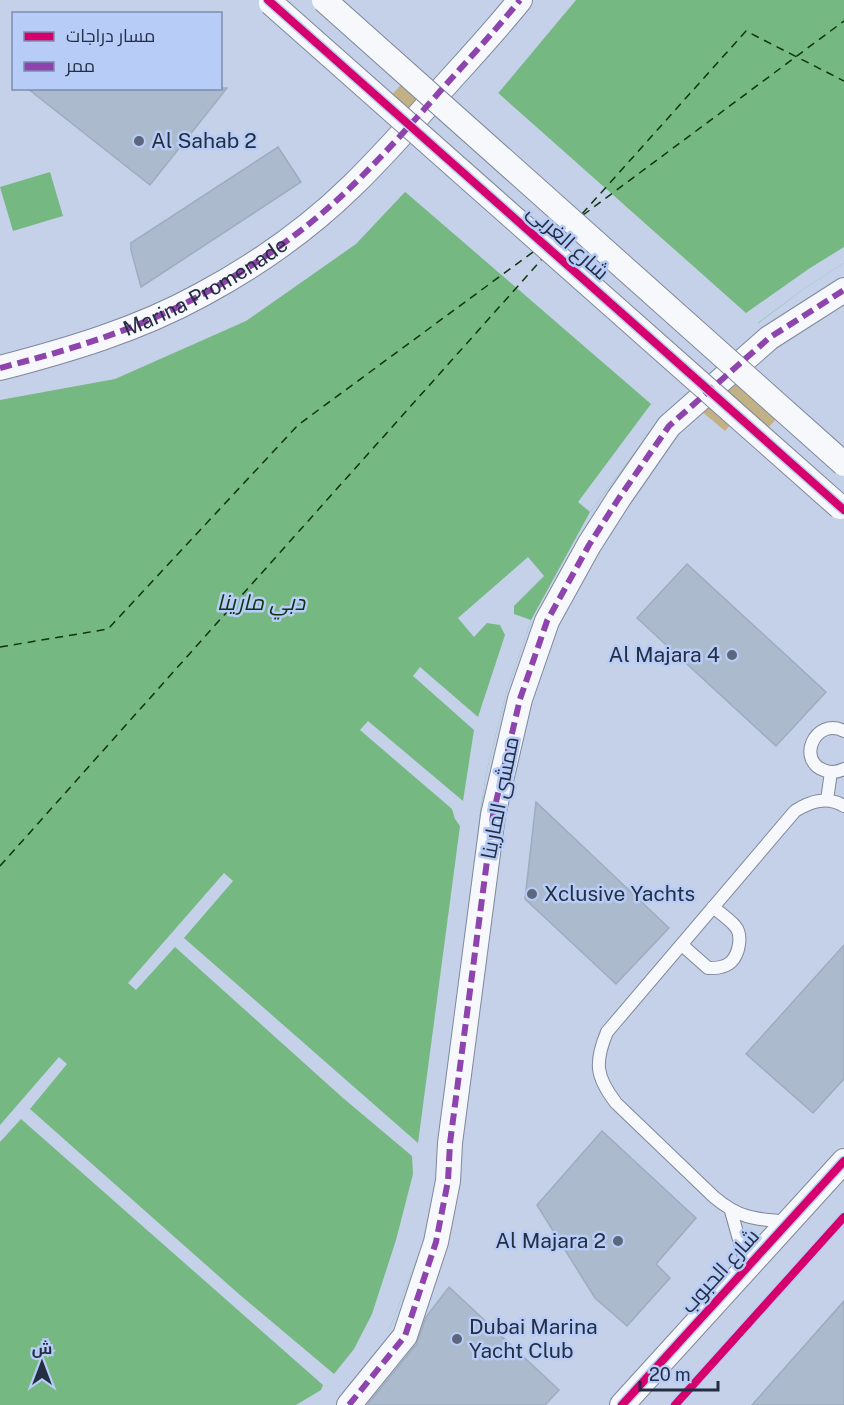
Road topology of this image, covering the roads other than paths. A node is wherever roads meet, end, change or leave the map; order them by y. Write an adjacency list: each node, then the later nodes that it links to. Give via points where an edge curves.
1 (324, 0): 6 (street, شارع الغربى, bridge)
2 (520, 0): 5 (street, Marina Promenade, via 351,188 307,225 200,295 116,334)
3 (269, 1): 7 (street, شارع الغربى, bridge)
4 (844, 290): 19 (street, ممشى المارينا, via 769,338 669,426 589,545 547,621 520,699 493,815 448,1181 436,1242 405,1336)
5 (0, 368)
6 (844, 464)
7 (842, 508)
8 (842, 727): 10 (lane, via 820,731 810,746 814,764)
9 (844, 769): 10 (lane)
10 (831, 772): 11 (lane)
11 (827, 800): 12 (lane); 13 (lane, via 795,811)
12 (844, 806)
13 (713, 907): 14 (lane); 14 (lane, via 736,927 739,936 736,955 730,963 708,968)
14 (682, 945): 16 (lane, via 608,1032 600,1050 599,1069 604,1088 616,1103)
15 (844, 1161): 17 (street, شارع الحبوب)
16 (731, 1211): 17 (lane); 18 (lane)
17 (789, 1222): 18 (street, شارع الحبوب)
18 (747, 1268): 20 (street, شارع الحبوب)
19 (350, 1405)
20 (621, 1405)

